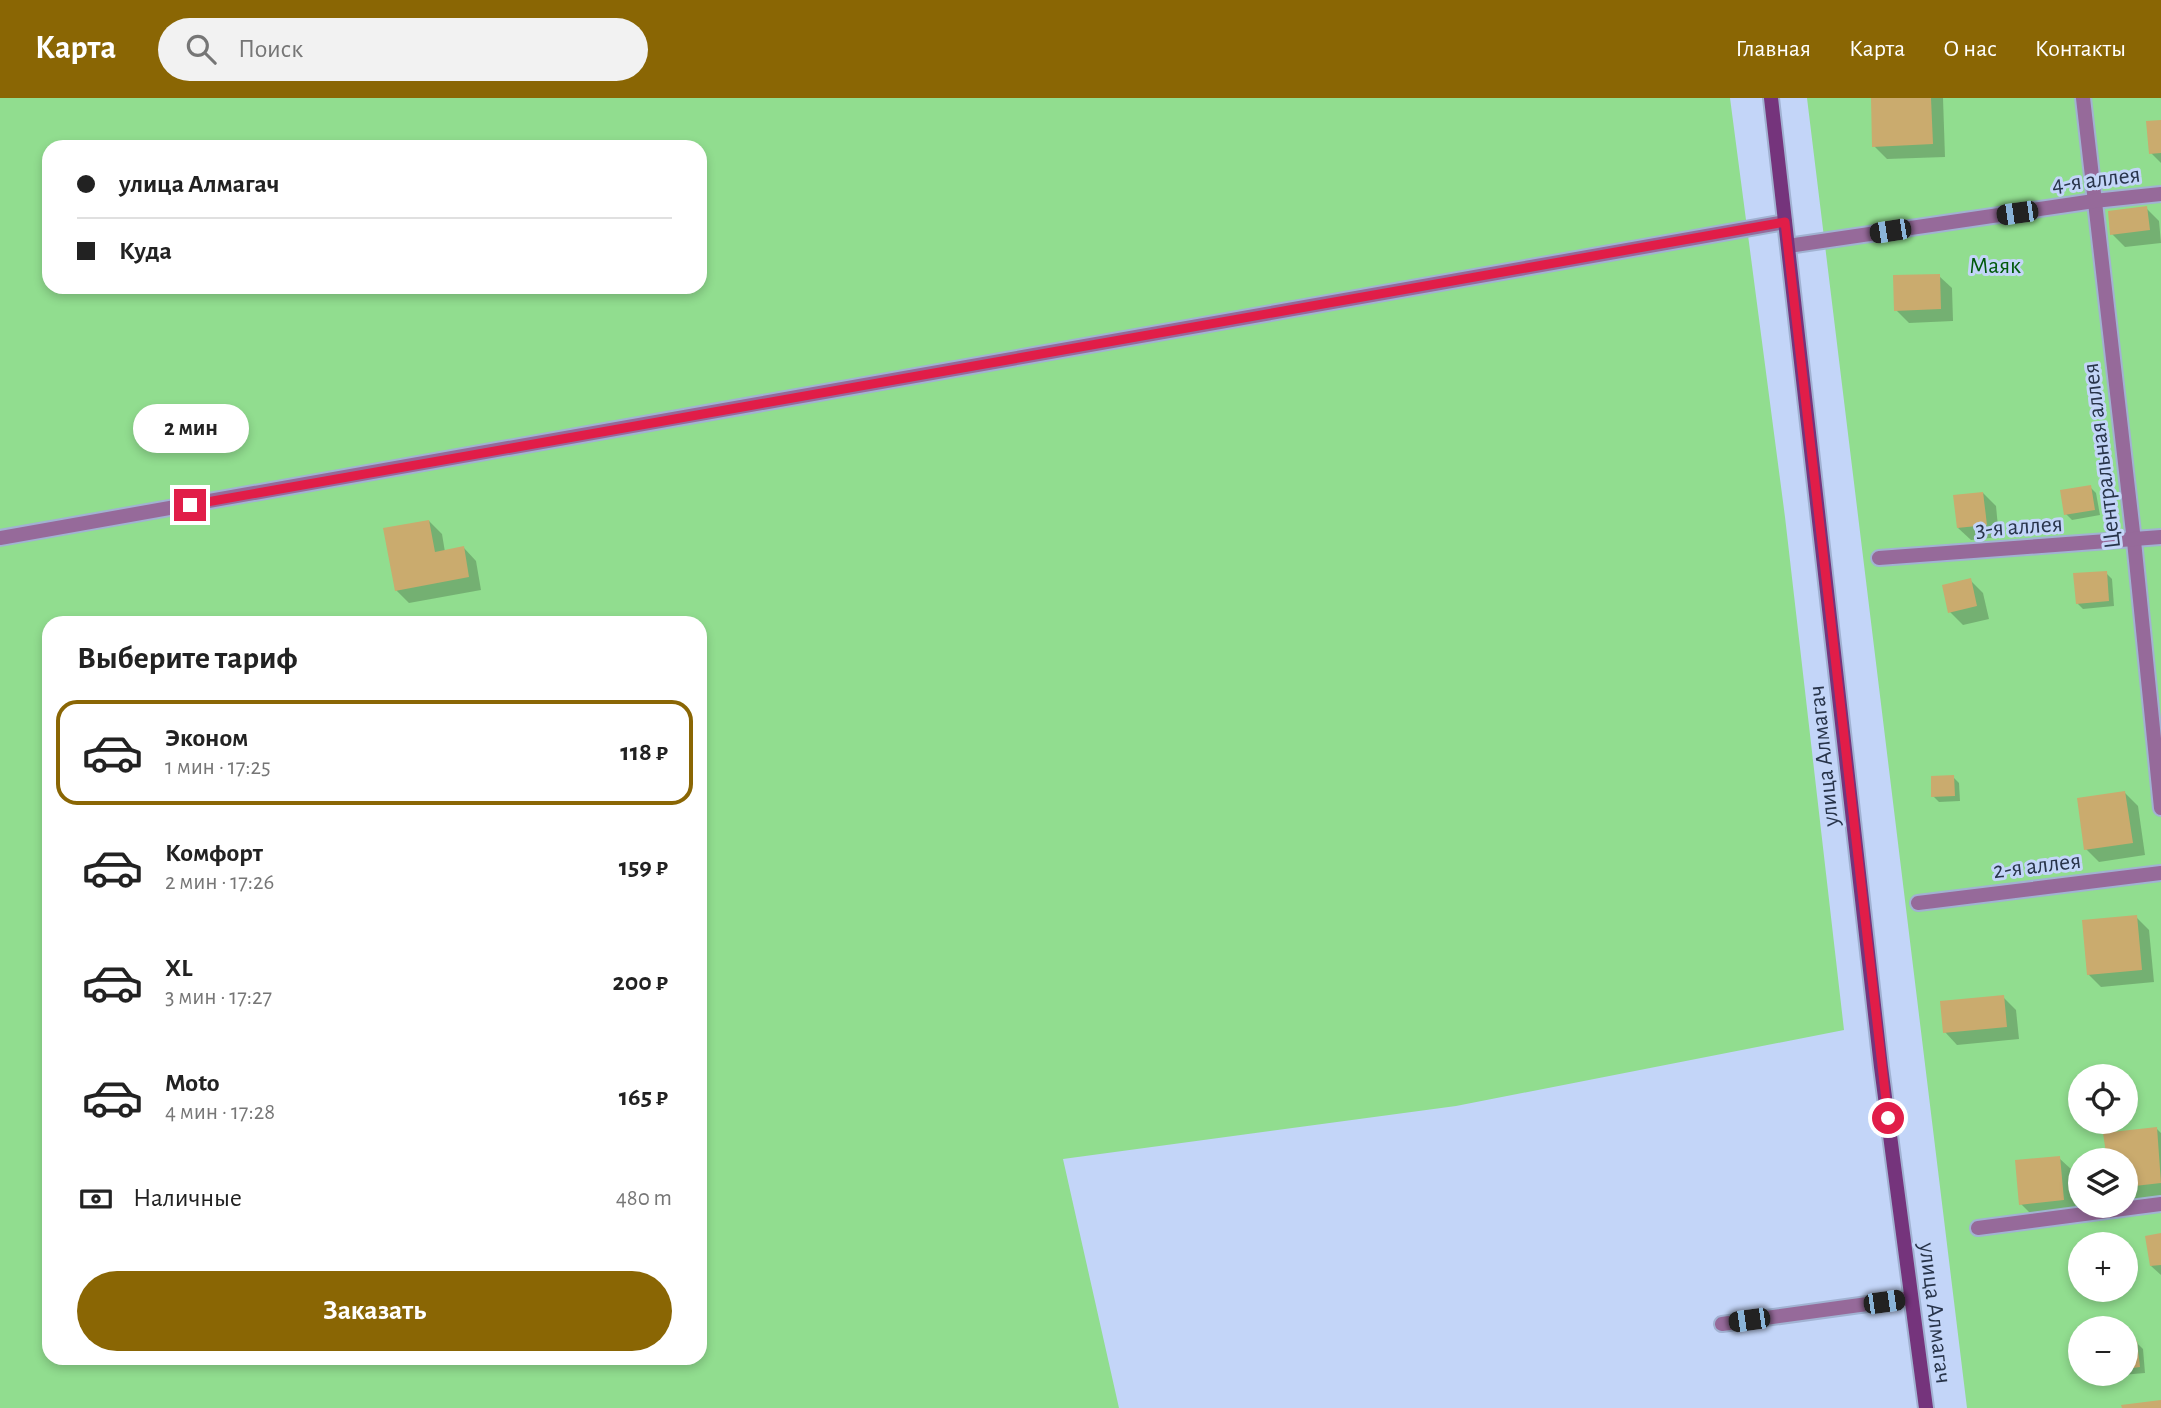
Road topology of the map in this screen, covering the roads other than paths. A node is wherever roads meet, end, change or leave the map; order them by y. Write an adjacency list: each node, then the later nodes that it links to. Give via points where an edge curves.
1 (1771, 98): 5 (street, улица Алмагач)
2 (2083, 98): 4 (lane, Центральная аллея)
3 (2161, 194): 4 (lane, 4-я аллея)
4 (2094, 201): 6 (lane, 4-я аллея); 9 (lane, Центральная аллея)
5 (1785, 222): 6 (street, улица Алмагач); 8 (lane)
6 (1788, 246): 16 (street, улица Алмагач)
7 (2161, 537): 9 (lane, 3-я аллея)
8 (0, 538)
9 (2134, 541): 10 (lane, 3-я аллея); 11 (lane, Центральная аллея)
10 (1879, 558)
11 (2161, 808)
12 (2161, 873): 13 (lane, 2-я аллея)
13 (1918, 903)
14 (2161, 1204): 15 (lane)
15 (1978, 1228)
16 (1911, 1298): 17 (lane); 18 (street, улица Алмагач)
17 (1722, 1324)
18 (1926, 1408)

